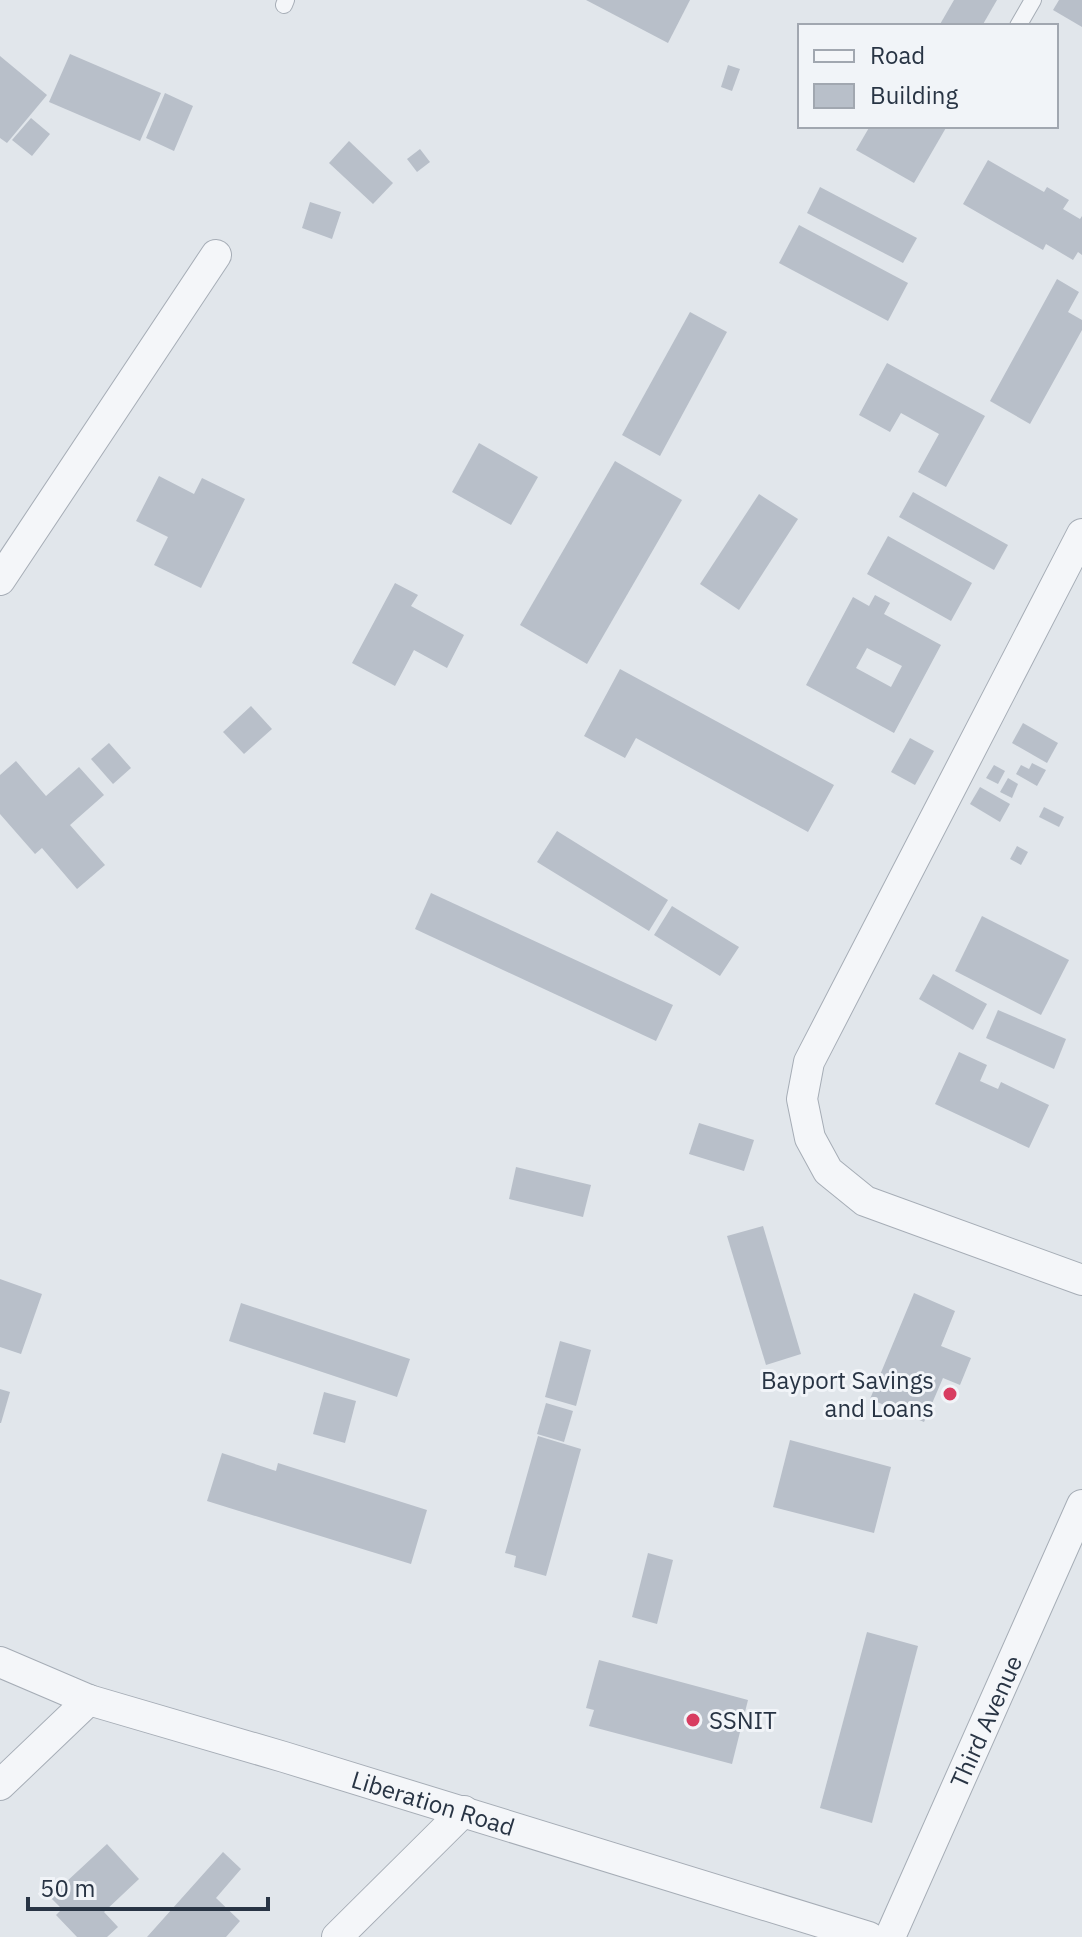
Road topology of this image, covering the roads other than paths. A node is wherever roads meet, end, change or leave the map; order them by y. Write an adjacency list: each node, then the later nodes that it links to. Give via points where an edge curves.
1 (1033, 0): 2 (lane)
2 (1019, 24)
3 (216, 255): 5 (street)
4 (1082, 534): 6 (street, via 809,1062 802,1099 810,1138 828,1171 865,1201)
5 (0, 580)
6 (1082, 1280)
7 (1082, 1505): 14 (street, Third Avenue)
8 (0, 1662): 9 (street, Liberation Road)
9 (89, 1700): 10 (street); 11 (street, Liberation Road)
10 (0, 1785)
11 (464, 1811): 12 (street); 13 (street, Liberation Road)
12 (337, 1937)
13 (869, 1937)
14 (890, 1937)

